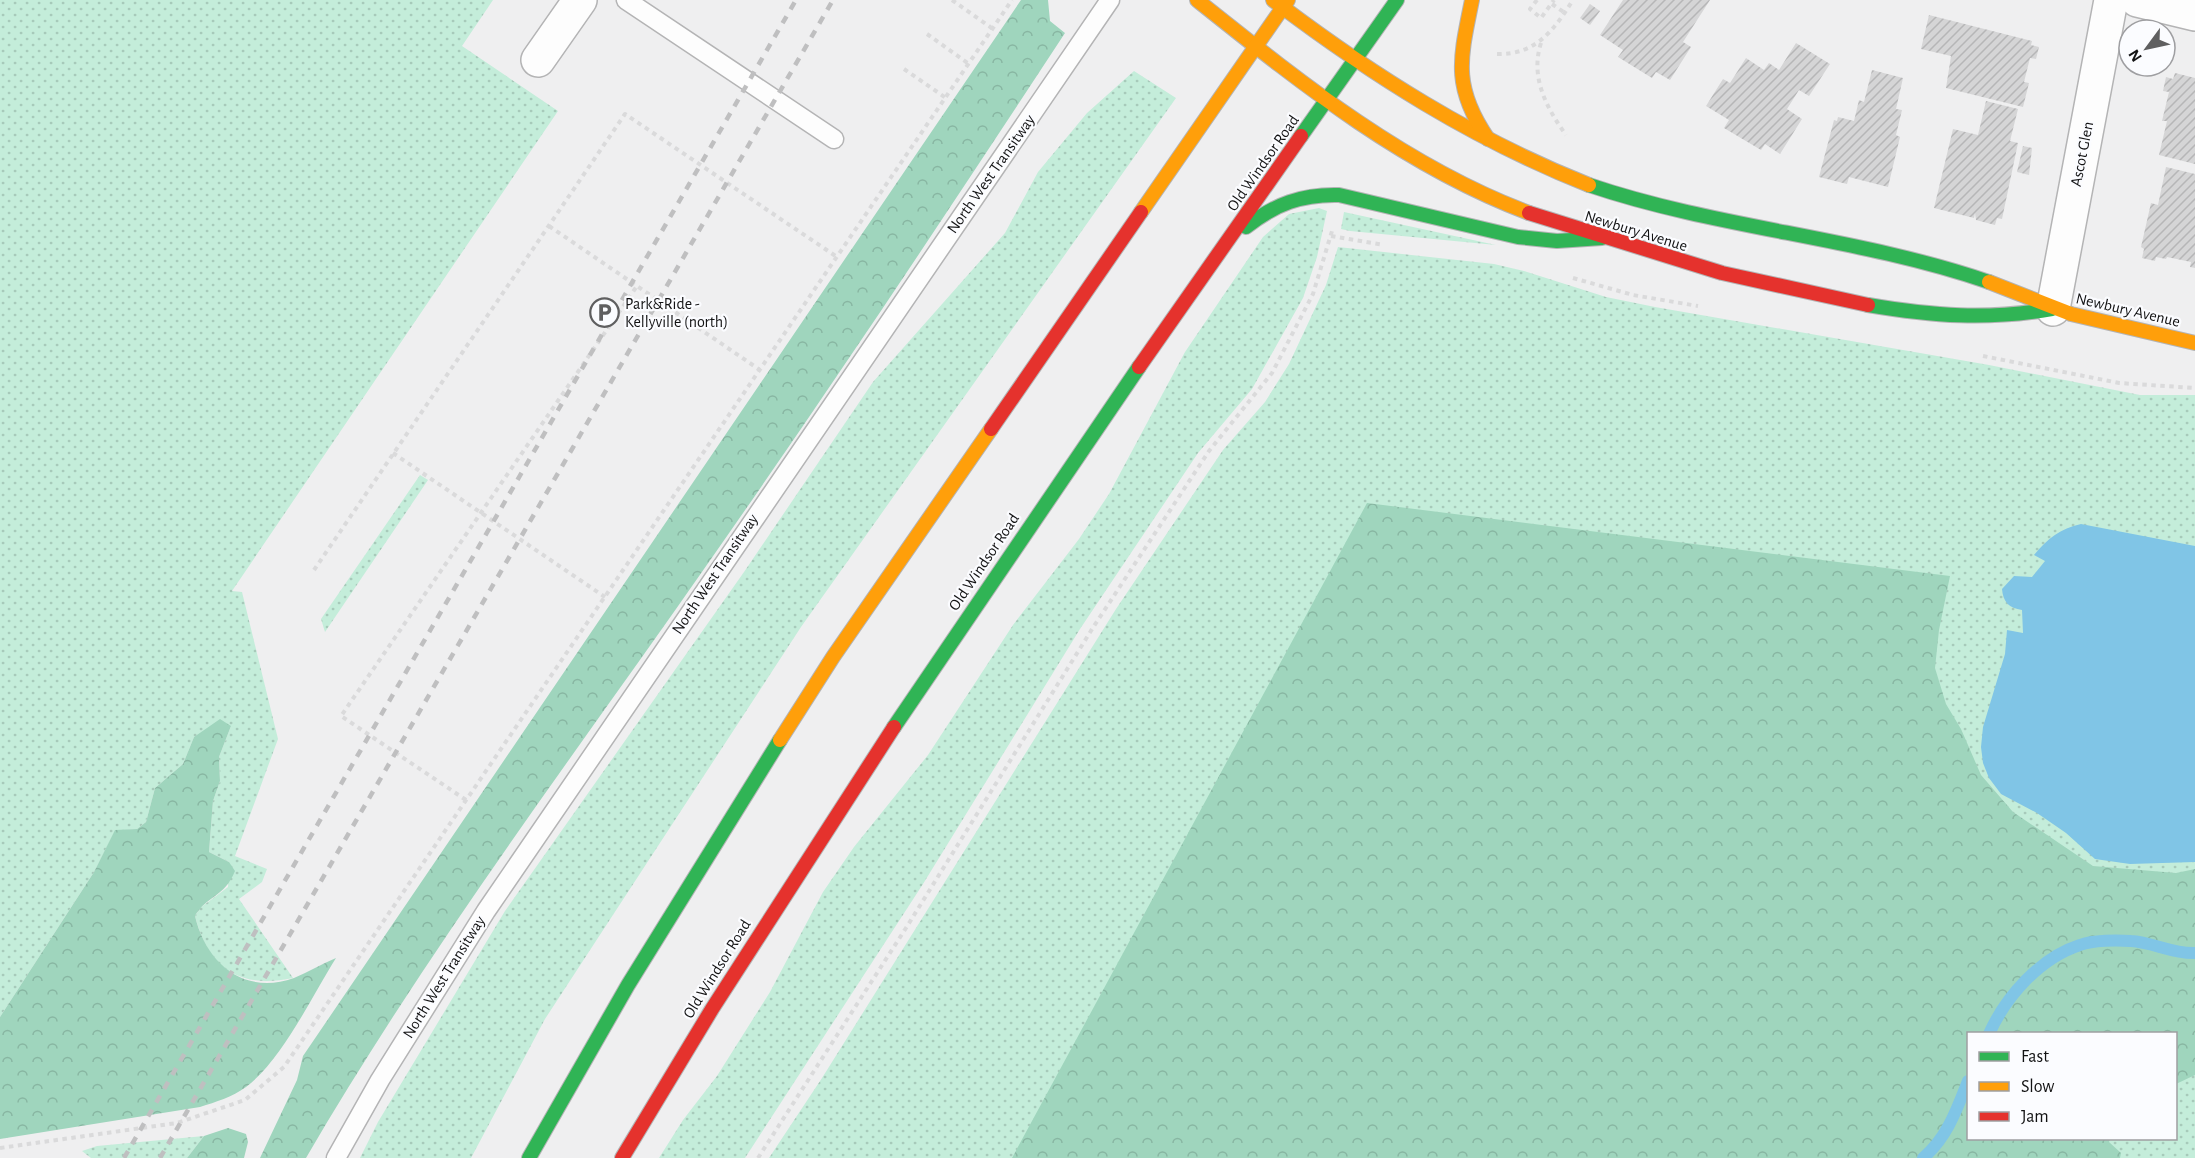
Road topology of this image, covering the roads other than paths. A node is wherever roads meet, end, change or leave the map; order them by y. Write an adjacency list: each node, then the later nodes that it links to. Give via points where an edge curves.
1 (580, 0): 13 (street)
2 (626, 0): 15 (lane)
3 (1110, 0): 21 (lane, North West Transitway, via 486,911)
4 (1197, 0): 11 (main road, Newbury Avenue)
5 (1398, 0): 12 (main road, Old Windsor Road)
6 (1472, 0): 16 (main road, via 1461,50 1462,91 1474,120)
7 (2111, 0): 19 (street, Ascot Glen)
8 (2137, 0): 10 (street)
9 (1281, 2): 11 (main road); 12 (main road, Newbury Avenue)
10 (2195, 14)
11 (1254, 46): 14 (main road, Newbury Avenue); 22 (main road, via 883,581 785,731 628,985)
12 (1356, 59): 14 (main road, Old Windsor Road); 16 (main road, Newbury Avenue, via 1443,116)
13 (538, 60)
14 (1328, 99): 17 (main road, Newbury Avenue, via 1438,172 1523,212); 18 (main road, Old Windsor Road)
15 (834, 139)
16 (1488, 139): 19 (main road, Newbury Avenue, via 1566,176 1641,202 1929,265 1994,284)
17 (1602, 238): 18 (main road, via 1557,241 1518,237 1339,195 1314,193 1275,206); 19 (main road, Newbury Avenue, via 1768,285 1932,315 1995,317)
18 (1227, 243): 23 (main road, Old Windsor Road, via 1001,565 833,817)
19 (2053, 309): 20 (main road, Newbury Avenue)
20 (2195, 343)
21 (336, 1158)
22 (529, 1158)
23 (622, 1158)

